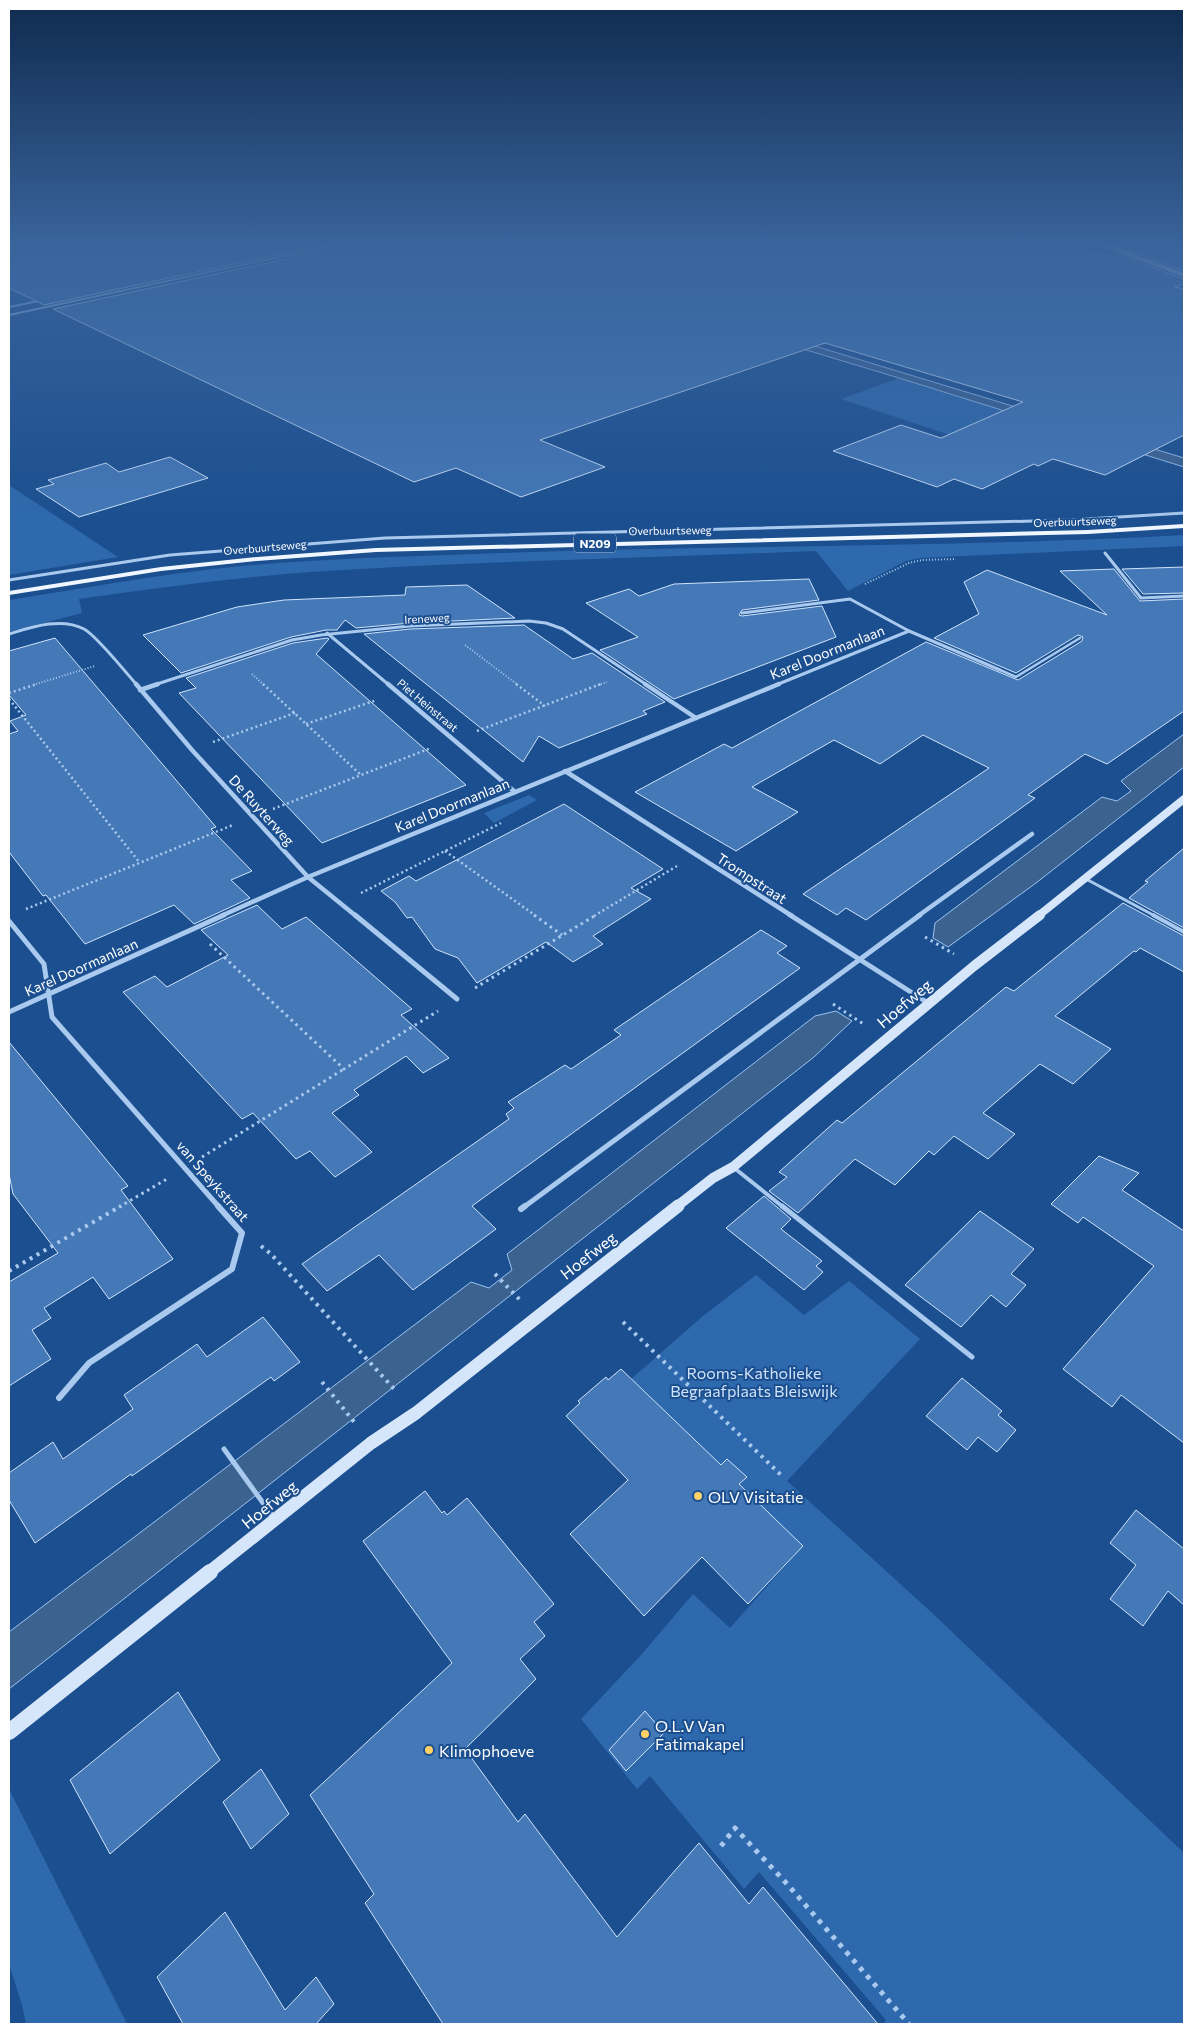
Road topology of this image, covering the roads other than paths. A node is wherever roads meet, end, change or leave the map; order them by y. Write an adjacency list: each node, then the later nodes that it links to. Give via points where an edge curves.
1 (1184, 513): 4 (street, Overbuurtseweg, via 1070,520 385,538 170,555)
2 (1184, 526): 5 (main road, Overbuurtseweg / N209, via 1088,532 376,550 161,569)
3 (1105, 553): 6 (street, via 1142,598)
4 (9, 580)
5 (9, 593)
6 (1184, 596)
7 (742, 613): 8 (street, Karel Doormanlaan, via 850,599)
8 (909, 631): 12 (street, Karel Doormanlaan); 14 (street, Karel Doormanlaan)
9 (328, 633): 13 (street, Ireneweg, via 292,640); 14 (street, Ireneweg, via 529,621 546,623 563,629); 16 (street, Piet Heinstraat)
10 (9, 634): 13 (street, De Ruyterweg, via 40,625 64,624 85,629)
11 (1080, 638): 12 (lane, Karel Doormanlaan, via 1016,677)
12 (1000, 670)
13 (140, 690): 19 (street, De Ruyterweg)
14 (696, 718): 15 (street, Karel Doormanlaan)
15 (565, 771): 16 (street, Karel Doormanlaan); 23 (street, Trompstraat)
16 (515, 792): 19 (street, Karel Doormanlaan)
17 (1184, 799): 20 (street, Hoefweg)
18 (1032, 834): 23 (street)
19 (308, 877): 24 (street, Karel Doormanlaan); 25 (street, De Ruyterweg)
20 (1086, 879): 22 (lane); 26 (street, Hoefweg)
21 (9, 921): 24 (street, via 44,964)
22 (1184, 932)
23 (858, 960): 26 (street, Trompstraat); 29 (street)
24 (48, 994): 27 (street, Karel Doormanlaan); 31 (street, van Speykstraat, via 52,1017 242,1233 232,1269 89,1363)
25 (457, 1000)
26 (928, 1003): 28 (street, Hoefweg)
27 (9, 1012)
28 (733, 1167): 30 (lane); 34 (street, Hoefweg, via 713,1178 416,1413 371,1443)
29 (521, 1208)
30 (972, 1357)
31 (59, 1398)
32 (224, 1449): 33 (lane)
33 (264, 1504): 34 (lane)
34 (275, 1519): 35 (street, Hoefweg)
35 (9, 1732)

